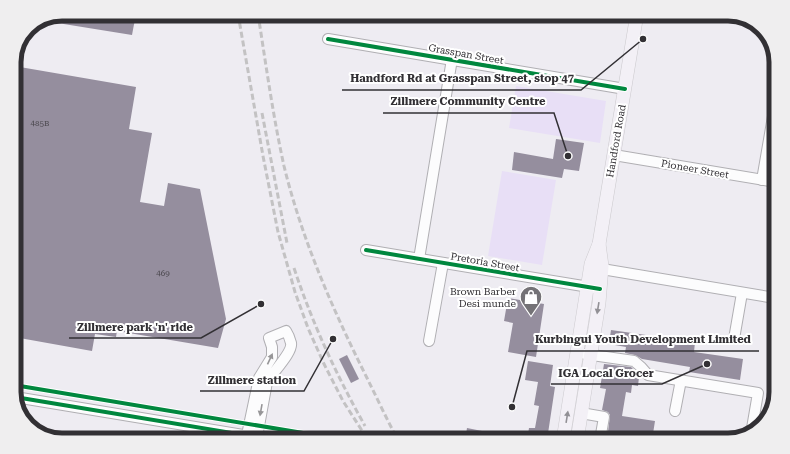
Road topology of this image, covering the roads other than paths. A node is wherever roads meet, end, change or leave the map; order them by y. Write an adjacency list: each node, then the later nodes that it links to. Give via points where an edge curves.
1 (636, 21): 4 (main road, Handford Road)
2 (328, 39): 3 (street, Grasspan Street)
3 (452, 59): 4 (street, Grasspan Street); 11 (street)
4 (625, 88): 6 (main road, Handford Road)
5 (769, 140): 7 (street)
6 (614, 155): 7 (street, Pioneer Street); 9 (main road, Handford Road)
7 (762, 180): 8 (street, Pioneer Street)
8 (769, 181)
9 (599, 244): 13 (main road, Handford Road); 14 (main road, Handford Road, via 591,264)
10 (366, 250): 11 (street, Pretoria Street)
11 (419, 259): 12 (street, Pretoria Street)
12 (443, 263): 14 (street, Pretoria Street); 18 (street)
13 (602, 269): 14 (main road, Handford Road); 15 (street)
14 (594, 288): 19 (main road, Handford Road); 20 (main road, Handford Road, one-way to 20)
15 (742, 293): 16 (street); 17 (street)
16 (769, 297)
17 (734, 339)
18 (429, 341)
19 (577, 353): 20 (street); 29 (main road, Handford Road, one-way to 19)
20 (591, 354): 21 (street, via 634,361 648,375); 24 (main road, Handford Road)
21 (681, 380): 23 (street); 25 (street, via 758,393)
22 (22, 398): 26 (street)
23 (676, 412)
24 (581, 413): 30 (main road, Handford Road); 31 (street, via 604,417)
25 (753, 424)
26 (234, 433)
27 (252, 433): 28 (street, one-way to 28, via 259,378 272,357 269,338 286,331 291,344 290,351 267,382)
28 (253, 433)
29 (564, 433)
30 (578, 433)
31 (601, 433)

